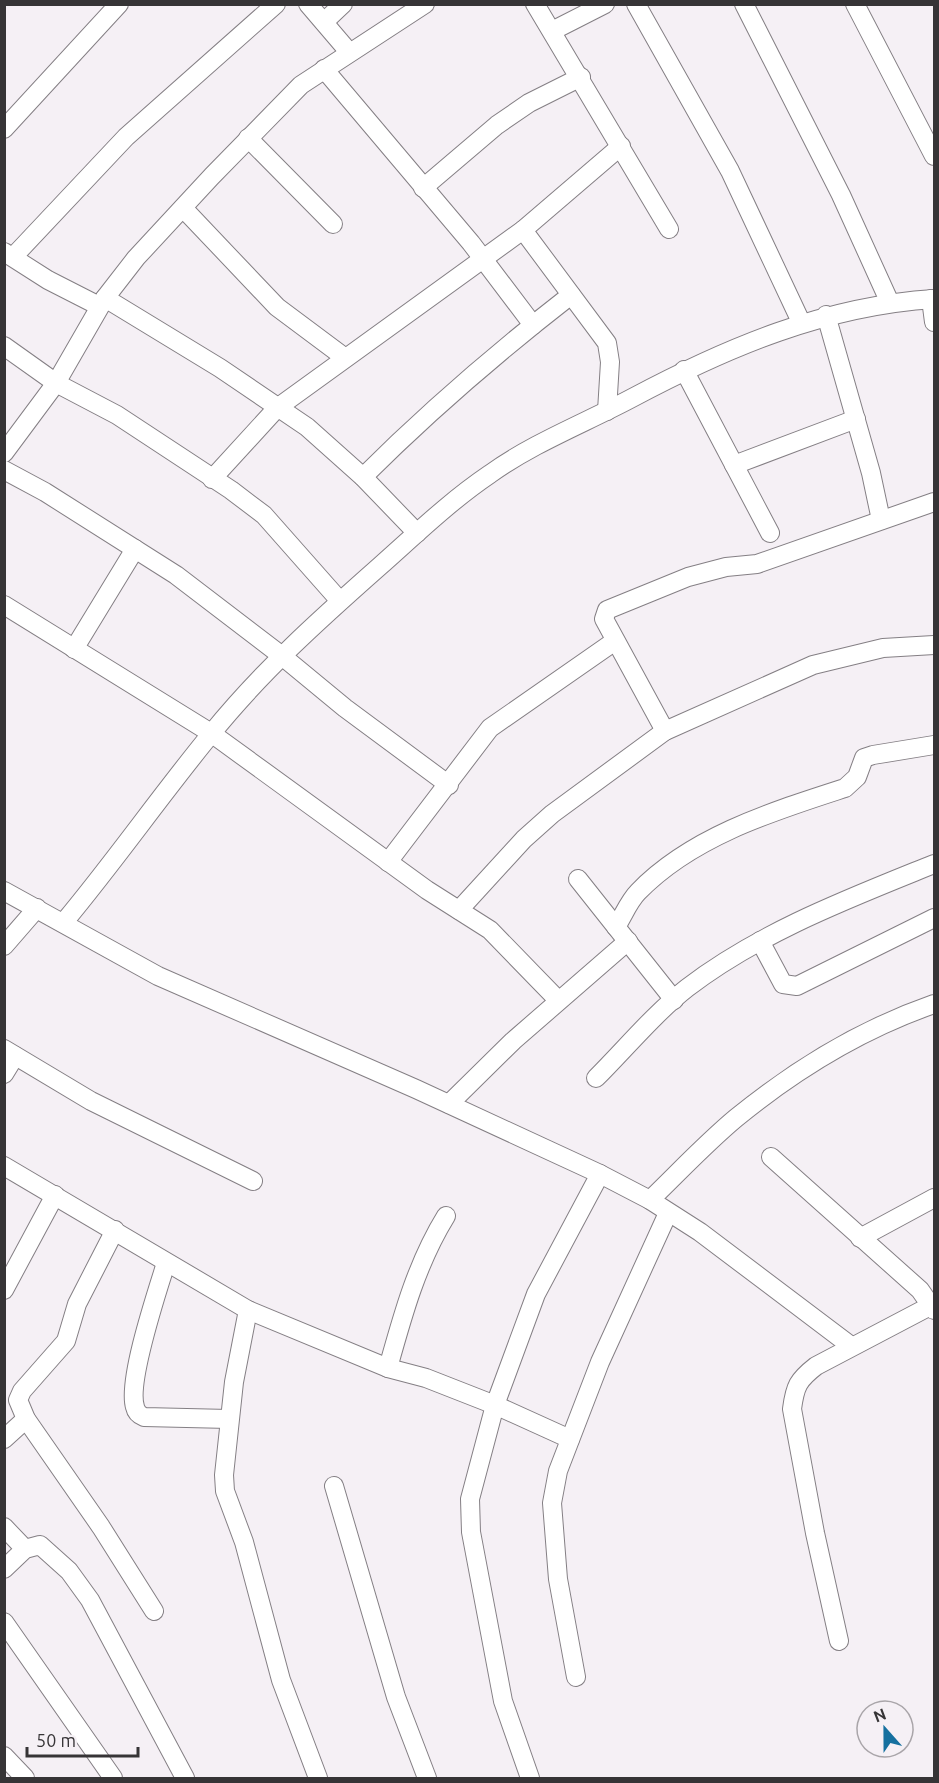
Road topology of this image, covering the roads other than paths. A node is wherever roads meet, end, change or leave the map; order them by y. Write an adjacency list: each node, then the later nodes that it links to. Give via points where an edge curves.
1 (119, 4): 16 (street)
2 (276, 4): 25 (street, via 126,138)
3 (308, 4): 11 (street)
4 (343, 4): 11 (street)
5 (425, 4): 13 (street)
6 (535, 4): 12 (street)
7 (605, 4): 12 (street)
8 (636, 4): 32 (street, via 730,171)
9 (744, 4): 30 (street, via 841,195)
10 (855, 4): 19 (street)
11 (324, 22): 13 (street)
12 (552, 31): 15 (street)
13 (349, 52): 14 (street)
14 (324, 69): 17 (street, via 278,106); 20 (street)
15 (581, 77): 18 (street); 20 (street, via 521,108)
16 (4, 129)
17 (248, 138): 21 (street); 22 (street)
18 (621, 147): 23 (street); 24 (street)
19 (934, 156)
20 (423, 188): 26 (street)
21 (183, 208): 29 (street); 36 (street, via 277,307)
22 (333, 224)
23 (669, 229)
24 (523, 230): 26 (street); 27 (street)
25 (9, 254): 29 (street)
26 (484, 260): 34 (street); 36 (street)
27 (571, 295): 34 (street); 40 (street, via 610,350)
28 (933, 299): 30 (street); 33 (street)
29 (102, 302): 38 (street); 39 (street, via 220,368)
30 (890, 303): 31 (street)
31 (826, 315): 32 (street); 41 (street)
32 (801, 322): 37 (street, via 746,341)
33 (934, 322)
34 (533, 325): 45 (street, via 406,434)
35 (4, 346): 38 (street)
36 (344, 357): 39 (street)
37 (684, 370): 40 (street); 43 (street)
38 (56, 383): 42 (street); 46 (street, via 117,416)
39 (277, 408): 45 (street, via 307,427); 46 (street)
40 (607, 411): 49 (street, via 493,472)
41 (856, 419): 43 (street); 48 (street)
42 (4, 453)
43 (734, 465): 50 (street)
44 (4, 470): 51 (street)
45 (363, 477): 49 (street)
46 (212, 479): 52 (street, via 264,515)
47 (934, 502): 48 (street)
48 (881, 520): 54 (street, via 757,564 688,577 610,607 604,619)
49 (417, 533): 52 (street)
50 (770, 533)
51 (135, 549): 56 (street); 57 (street, via 176,575)
52 (340, 601): 57 (street)
53 (4, 605): 56 (street)
54 (615, 641): 58 (street); 61 (street, via 490,728)
55 (934, 645): 58 (street, via 883,648 813,664)
56 (74, 649): 59 (street)
57 (282, 656): 59 (street); 61 (street)
58 (666, 731): 67 (street, via 552,814)
59 (211, 733): 62 (street); 69 (street)
60 (934, 745): 70 (street, via 864,758 857,777 845,788 730,830 698,848 637,893)
61 (449, 785): 62 (street)
62 (388, 862): 67 (street)
63 (934, 864): 71 (street)
64 (578, 879): 70 (street)
65 (4, 891): 66 (street)
66 (37, 908): 69 (street); 72 (street)
67 (459, 910): 73 (street, via 490,930)
68 (934, 918): 71 (street, via 797,986 788,987 778,976)
69 (64, 922): 79 (street, via 158,976)
70 (622, 934): 73 (street); 74 (street)
71 (760, 941): 74 (street)
72 (4, 946)
73 (558, 1000): 79 (street)
74 (674, 1000): 78 (street)
75 (934, 1004): 86 (street, via 850,1040 789,1079 736,1118)
76 (10, 1052): 77 (street); 83 (street, via 91,1101)
77 (4, 1074)
78 (596, 1078)
79 (449, 1104): 82 (street)
80 (771, 1157): 90 (street)
81 (4, 1166): 84 (street)
82 (600, 1174): 86 (street); 97 (street, via 536,1294)
83 (253, 1181)
84 (55, 1195): 89 (street); 92 (street)
85 (934, 1198): 90 (street)
86 (650, 1200): 87 (street)
87 (668, 1213): 95 (street, via 700,1232); 101 (street, via 604,1352)
88 (446, 1216): 96 (street, via 428,1245 412,1285)
89 (115, 1230): 91 (street); 98 (street, via 77,1304 66,1341 18,1396)
90 (860, 1238): 93 (street)
91 (166, 1263): 94 (street); 99 (street, via 144,1339 135,1408 144,1417)
92 (4, 1290)
93 (934, 1306): 95 (street)
94 (248, 1310): 96 (street); 99 (street)
95 (851, 1346): 108 (street, via 800,1379 792,1409)
96 (388, 1368): 97 (street)
97 (495, 1405): 101 (street); 116 (street, via 470,1499 471,1532 503,1701)
98 (26, 1419): 100 (street); 106 (street)
99 (229, 1419): 114 (street, via 225,1491 244,1542 281,1680)
100 (4, 1439)
101 (570, 1439): 109 (street, via 558,1471 552,1528)
102 (334, 1486): 115 (street, via 396,1697)
103 (4, 1527): 104 (street)
104 (25, 1549): 105 (street); 113 (street, via 34,1545 46,1548 80,1585)
105 (4, 1569)
106 (154, 1611)
107 (4, 1622): 112 (street)
108 (838, 1641)
109 (576, 1677)
110 (4, 1756): 111 (street)
111 (25, 1779)
112 (113, 1779)
113 (185, 1779)
114 (318, 1779)
115 (427, 1779)
116 (530, 1779)

